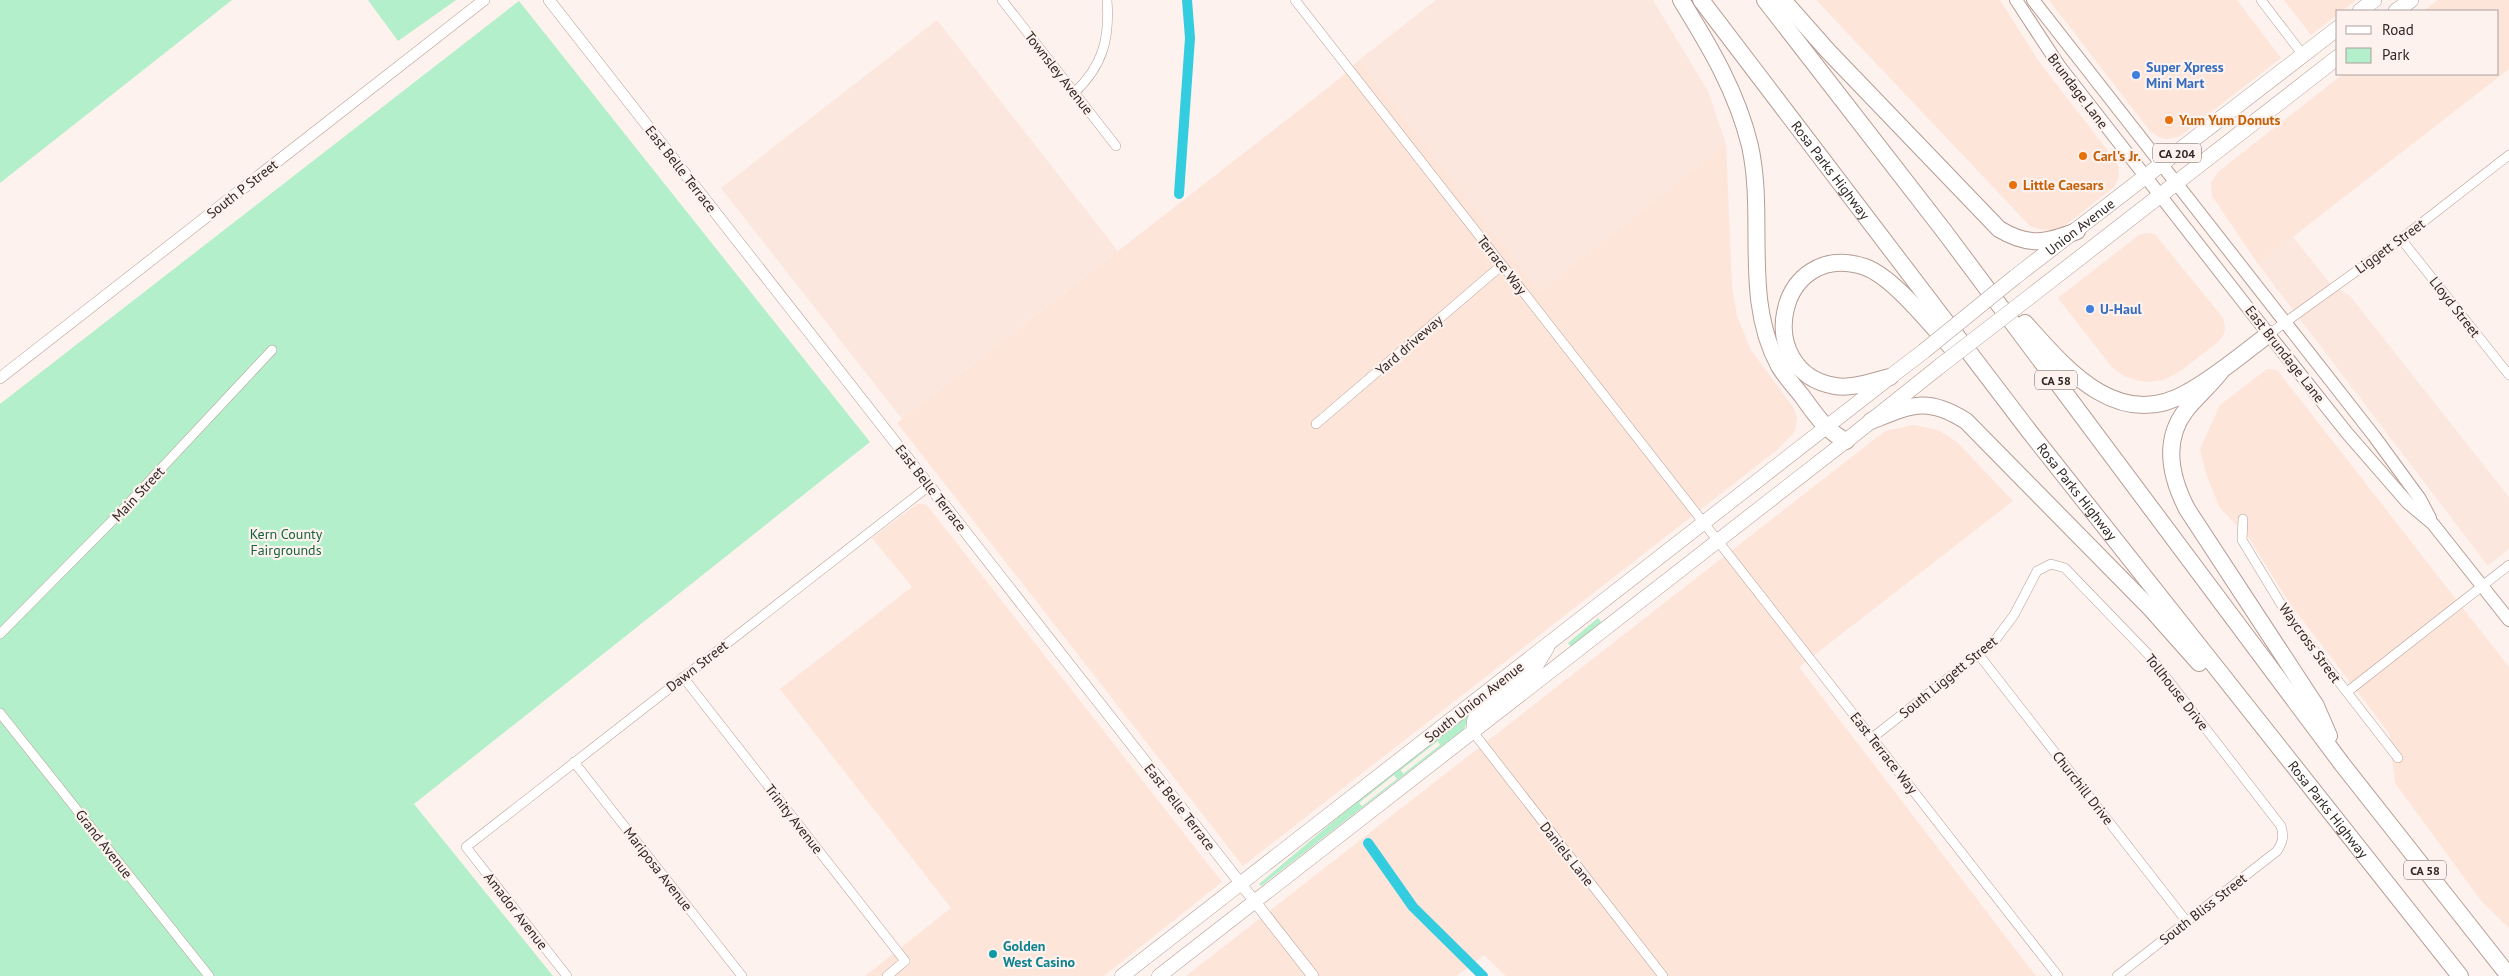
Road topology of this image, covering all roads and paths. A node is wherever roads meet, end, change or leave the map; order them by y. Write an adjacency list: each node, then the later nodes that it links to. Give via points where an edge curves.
1 (484, 0): 37 (street, South P Street)
2 (549, 0): 43 (street, East Belle Terrace)
3 (1002, 0): 20 (street, Townsley Avenue)
4 (1107, 0): 20 (street, via 1105,48 1092,74)
5 (1295, 0): 30 (street, Terrace Way)
6 (1681, 0): 40 (highway, via 1724,73 1745,127 1754,179 1759,298 1765,332 1779,366)
7 (1701, 0): 41 (highway, Rosa Parks Highway / CA 58)
8 (1765, 0): 27 (highway, CA 58)
9 (1783, 0): 28 (highway, via 2000,229 2011,236 2038,242 2051,241)
10 (2016, 0): 24 (main road, Brundage Lane, via 2060,68)
11 (2033, 0): 23 (main road, Brundage Lane)
12 (2261, 0): 18 (street)
13 (2374, 0): 15 (highway)
14 (2410, 0): 16 (highway)
15 (2361, 10)
16 (2397, 10)
17 (2336, 30): 18 (highway, Union Avenue / CA 204)
18 (2303, 55): 23 (highway, Union Avenue / CA 204)
19 (2336, 59): 25 (highway, Union Avenue / CA 204)
20 (1074, 93): 21 (street, Townsley Avenue)
21 (1116, 146)
22 (2509, 155): 29 (street, Liggett Street)
23 (2161, 165): 24 (highway, Union Avenue / CA 204); 25 (main road, East Brundage Lane)
24 (2145, 178): 26 (main road, East Brundage Lane); 28 (highway, Union Avenue / CA 204)
25 (2176, 184): 26 (highway, Union Avenue / CA 204); 31 (main road, East Brundage Lane)
26 (2160, 196): 32 (main road, East Brundage Lane); 38 (highway, Union Avenue / CA 204, bridge)
27 (1944, 231): 34 (highway, via 2050,350 2089,388 2105,396 2134,404 2159,403 2188,392); 61 (highway, CA 58)
28 (2076, 231): 36 (highway, Union Avenue / CA 204, bridge)
29 (2401, 239): 31 (street, Liggett Street); 35 (street, Lloyd Street)
30 (1502, 265): 39 (street, Yard driveway); 46 (street, Terrace Way)
31 (2286, 322): 32 (street, Liggett Street); 45 (main road, East Brundage Lane, via 2400,471)
32 (2269, 334): 34 (highway); 45 (main road, East Brundage Lane, via 2408,503)
33 (272, 350): 51 (street, Main Street, via 120,513)
34 (2222, 370): 61 (highway, via 2178,423 2172,446 2173,476 2187,509 2316,706)
35 (2509, 375)
36 (1890, 377): 40 (main road, Union Avenue); 41 (highway, via 1858,385 1835,386 1804,371 1789,353 1784,330 1785,306 1796,286 1820,268 1840,263 1874,272 1908,301)
37 (0, 378)
38 (1871, 421): 42 (highway, Union Avenue / CA 204); 62 (highway, via 1901,409 1930,405 1948,410 1966,421 2151,609)
39 (1316, 424)
40 (1825, 427): 42 (highway); 46 (main road, South Union Avenue)
41 (2029, 431): 62 (highway, Rosa Parks Highway / CA 58)
42 (1846, 440): 46 (main road, South Union Avenue)
43 (929, 486): 54 (street, Dawn Street); 65 (street, East Belle Terrace)
44 (2243, 519): 55 (street, Waycross Street, via 2242,540 2290,619)
45 (2433, 524): 49 (main road, East Brundage Lane)
46 (1710, 531): 52 (main road, South Union Avenue); 57 (main road, South Union Avenue); 58 (street, East Terrace Way)
47 (2051, 564): 53 (street, South Liggett Street, via 2037,571 2004,630); 63 (street, Tollhouse Drive, via 2065,568 2136,641 2281,826)
48 (2509, 565): 49 (street)
49 (2482, 586): 50 (main road, East Brundage Lane); 55 (street)
50 (2509, 620)
51 (0, 634)
52 (1549, 643): 57 (main road, via 1535,668 1477,715); 65 (main road, South Union Avenue)
53 (1979, 655): 58 (street, South Liggett Street); 67 (street, Churchill Drive)
54 (683, 677): 60 (street, Dawn Street); 71 (street, Trinity Avenue, via 905,961)
55 (2346, 692): 59 (street, Waycross Street)
56 (0, 713): 68 (street, Grand Avenue)
57 (1473, 732): 66 (main road, South Union Avenue); 75 (street, Daniels Lane)
58 (1872, 738): 76 (street, East Terrace Way)
59 (2398, 758)
60 (574, 762): 64 (street, Dawn Street); 70 (street, Mariposa Avenue)
61 (2342, 764): 79 (highway, CA 58)
62 (2300, 773): 78 (highway, Rosa Parks Highway / CA 58)
63 (2283, 838): 67 (street, South Bliss Street, via 2277,851)
64 (466, 847): 69 (street, Amador Avenue)
65 (1240, 883): 66 (street, East Belle Terrace); 72 (main road, South Union Avenue)
66 (1254, 902): 73 (main road, South Union Avenue); 74 (street, East Belle Terrace)
67 (2187, 922): 77 (street, South Bliss Street)
68 (209, 976)
69 (567, 976)
70 (742, 976)
71 (886, 976)
72 (1122, 976)
73 (1159, 976)
74 (1312, 976)
75 (1663, 976)
76 (2058, 976)
77 (2117, 976)
78 (2460, 976)
79 (2509, 976)

